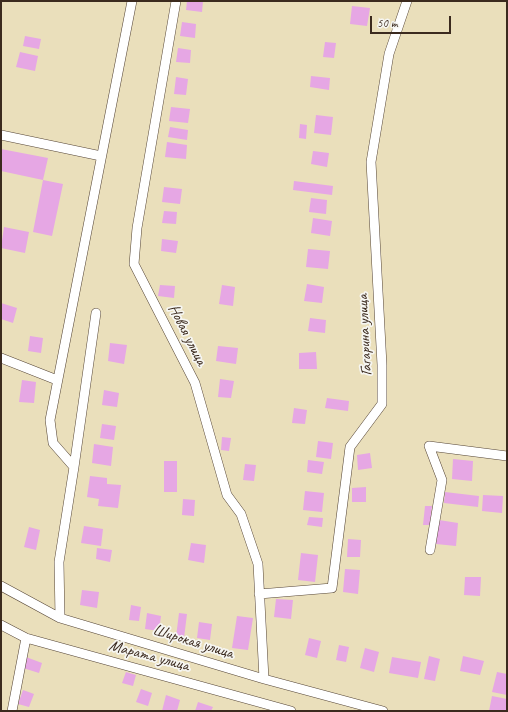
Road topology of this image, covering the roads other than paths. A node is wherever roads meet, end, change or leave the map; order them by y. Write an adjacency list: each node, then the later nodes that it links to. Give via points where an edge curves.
1 (132, 1): 5 (street)
2 (176, 1): 13 (street, Новая улица, via 137,228 134,264 195,383 227,495 241,514 258,564)
3 (408, 1): 13 (street, Гагарина улица, via 389,54 371,162 382,404 350,447 332,588)
4 (1, 135): 5 (street)
5 (101, 156): 8 (street)
6 (96, 313): 10 (street)
7 (1, 358): 8 (street)
8 (57, 380): 10 (street, via 50,420 52,443)
9 (507, 456): 11 (street, via 429,446 442,480)
10 (74, 468): 14 (street, via 59,562)
11 (430, 550)
12 (1, 586): 14 (street, Широкая улица)
13 (259, 594): 17 (street, Новая улица)
14 (60, 618): 17 (street, Широкая улица)
15 (1, 625): 16 (street, Марата улица)
16 (26, 638): 18 (street); 19 (street, Марата улица)
17 (264, 679): 20 (street, Широкая улица)
18 (12, 711)
19 (291, 711)
20 (383, 711)

